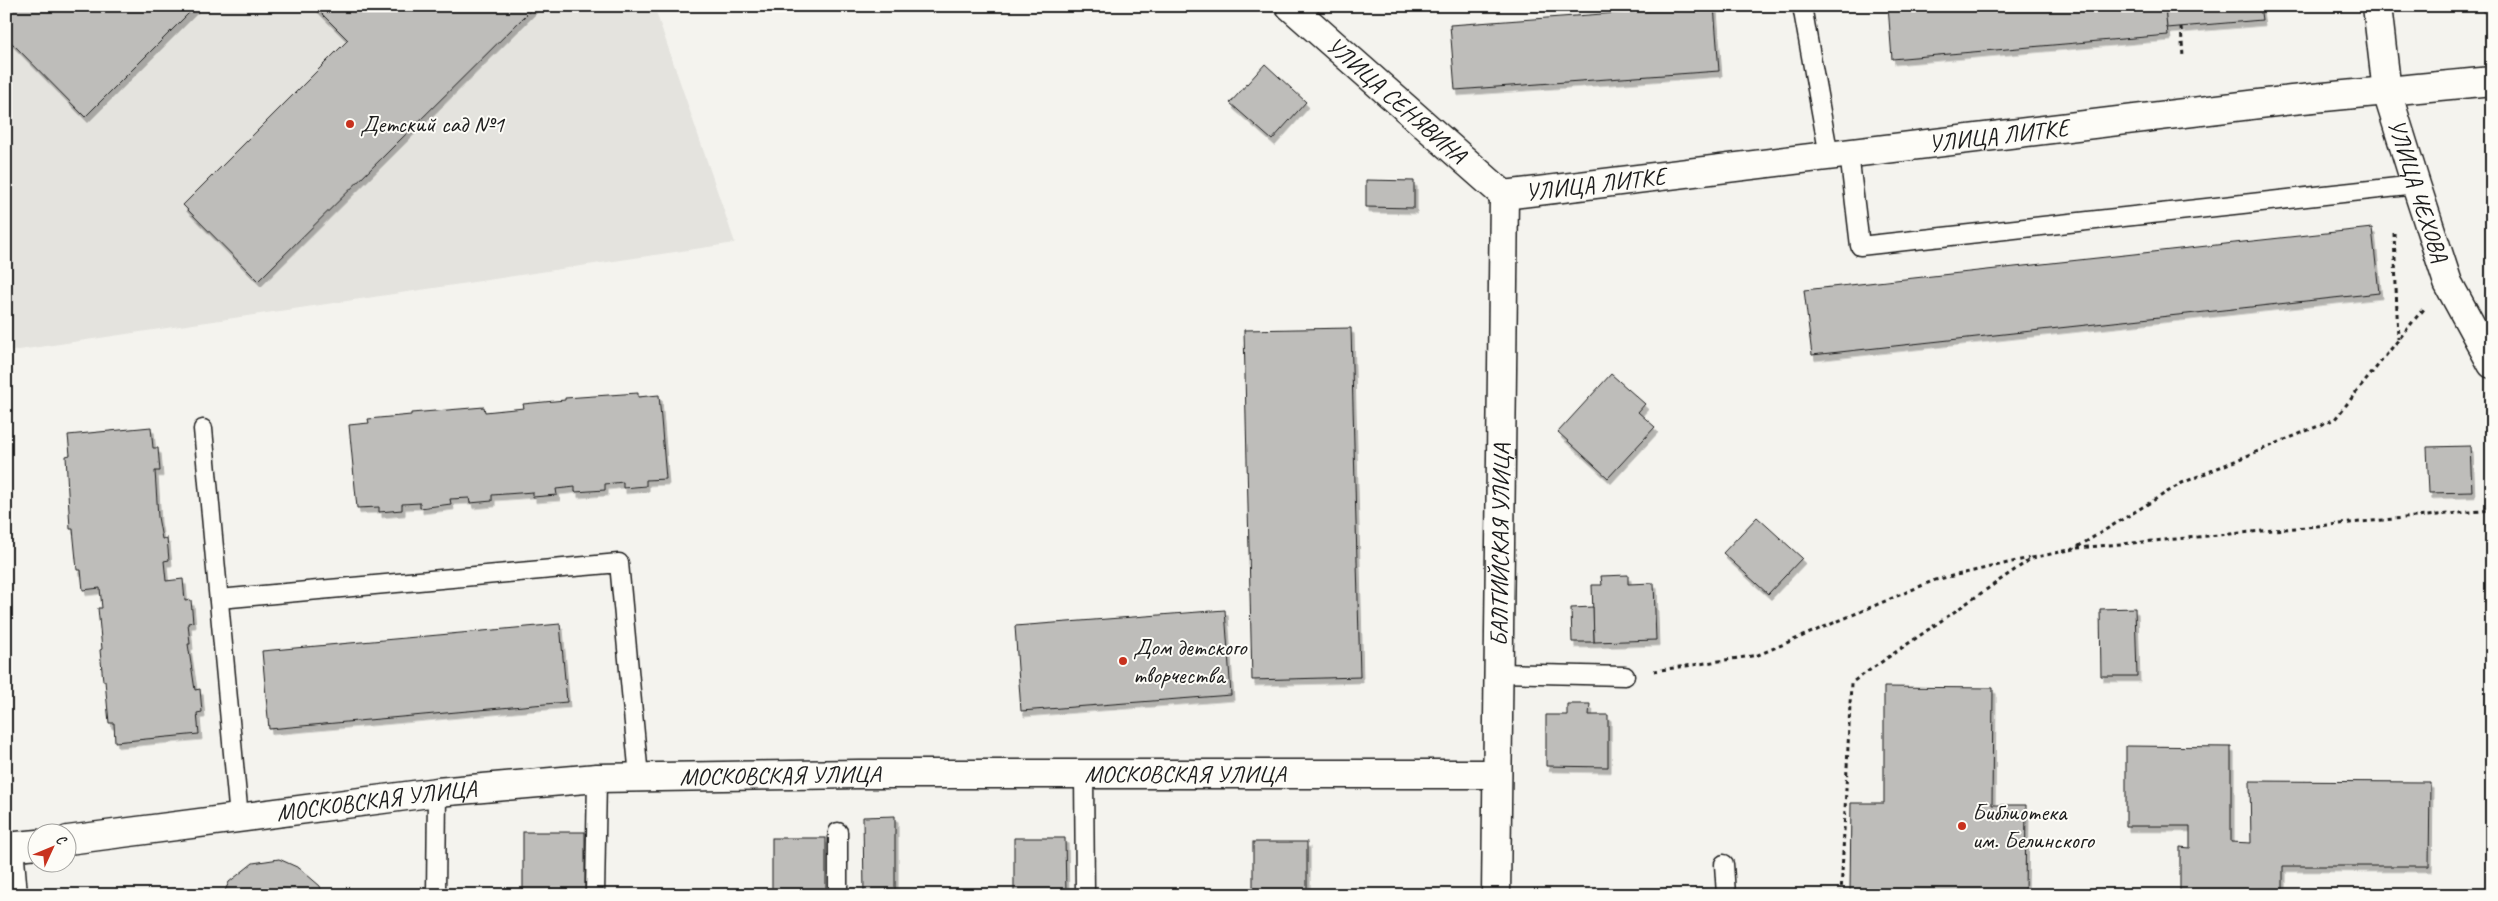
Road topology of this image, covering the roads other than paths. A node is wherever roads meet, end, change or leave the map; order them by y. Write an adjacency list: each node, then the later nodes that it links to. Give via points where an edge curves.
1 (1290, 6): 8 (street, УЛИЦА СЕНЯВИНА)
2 (1802, 6): 6 (lane)
3 (2377, 6): 5 (street, УЛИЦА ЧЕХОВА)
4 (2492, 81): 5 (street, УЛИЦА ЛИТКЕ)
5 (2387, 92): 6 (street, УЛИЦА ЛИТКЕ, via 2292,100); 7 (street, УЛИЦА ЧЕХОВА)
6 (1839, 154): 7 (lane, via 1860,246); 8 (street, УЛИЦА ЛИТКЕ)
7 (2416, 185): 9 (street, УЛИЦА ЧЕХОВА, via 2448,283)
8 (1504, 195): 12 (street, БАЛТИЙСКАЯ УЛИЦА)
9 (2492, 364)
10 (202, 429): 11 (lane)
11 (219, 600): 16 (lane, via 619,563); 19 (lane)
12 (1498, 673): 13 (lane); 15 (street, БАЛТИЙСКАЯ УЛИЦА)
13 (1625, 676)
14 (1084, 774): 15 (street, МОСКОВСКАЯ УЛИЦА); 16 (street, МОСКОВСКАЯ УЛИЦА); 29 (lane)
15 (1497, 774): 30 (street, БАЛТИЙСКАЯ УЛИЦА)
16 (639, 777): 17 (street, МОСКОВСКАЯ УЛИЦА)
17 (597, 778): 18 (street, МОСКОВСКАЯ УЛИЦА); 27 (lane)
18 (437, 792): 19 (street, МОСКОВСКАЯ УЛИЦА); 26 (lane)
19 (239, 818): 21 (street, МОСКОВСКАЯ УЛИЦА)
20 (838, 832): 28 (lane)
21 (78, 839)
22 (28, 845): 23 (street)
23 (8, 847): 25 (street)
24 (1724, 864): 31 (lane)
25 (13, 895)
26 (436, 895)
27 (595, 895)
28 (838, 895)
29 (1085, 895)
30 (1496, 895)
31 (1726, 895)

